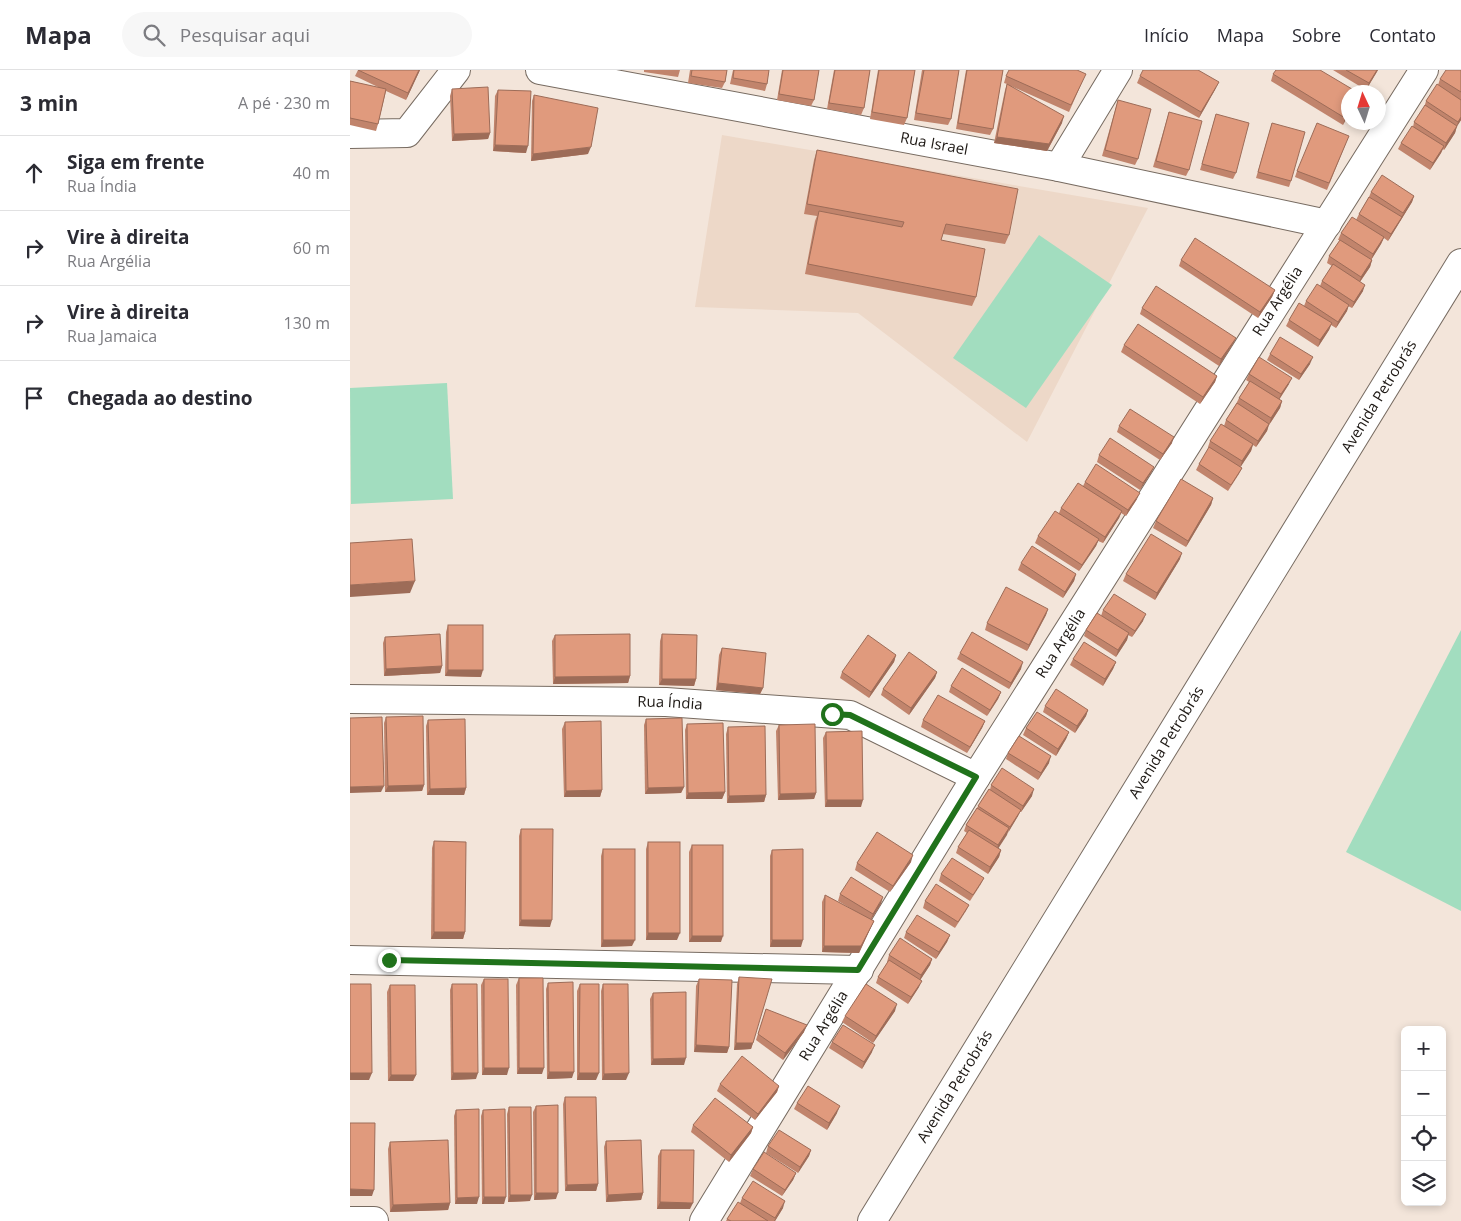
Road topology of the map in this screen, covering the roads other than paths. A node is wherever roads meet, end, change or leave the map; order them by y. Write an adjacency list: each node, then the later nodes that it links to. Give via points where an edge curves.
1 (456, 70): 5 (street, via 407,133)
2 (540, 70): 6 (street, Rua Israel)
3 (1118, 70): 6 (street)
4 (1424, 70): 7 (street, Rua Argélia)
5 (350, 134)
6 (1059, 167): 7 (street, Rua Israel)
7 (1327, 224): 10 (street, Rua Argélia)
8 (1461, 263): 16 (street, Avenida Petrobrás)
9 (350, 699): 10 (street, Rua Índia, via 666,702 850,715)
10 (976, 777): 12 (street, Rua Argélia)
11 (350, 960): 12 (street)
12 (858, 970): 15 (street, Rua Argélia)
13 (350, 1221): 14 (street)
14 (374, 1221)
15 (704, 1221)
16 (872, 1221)

